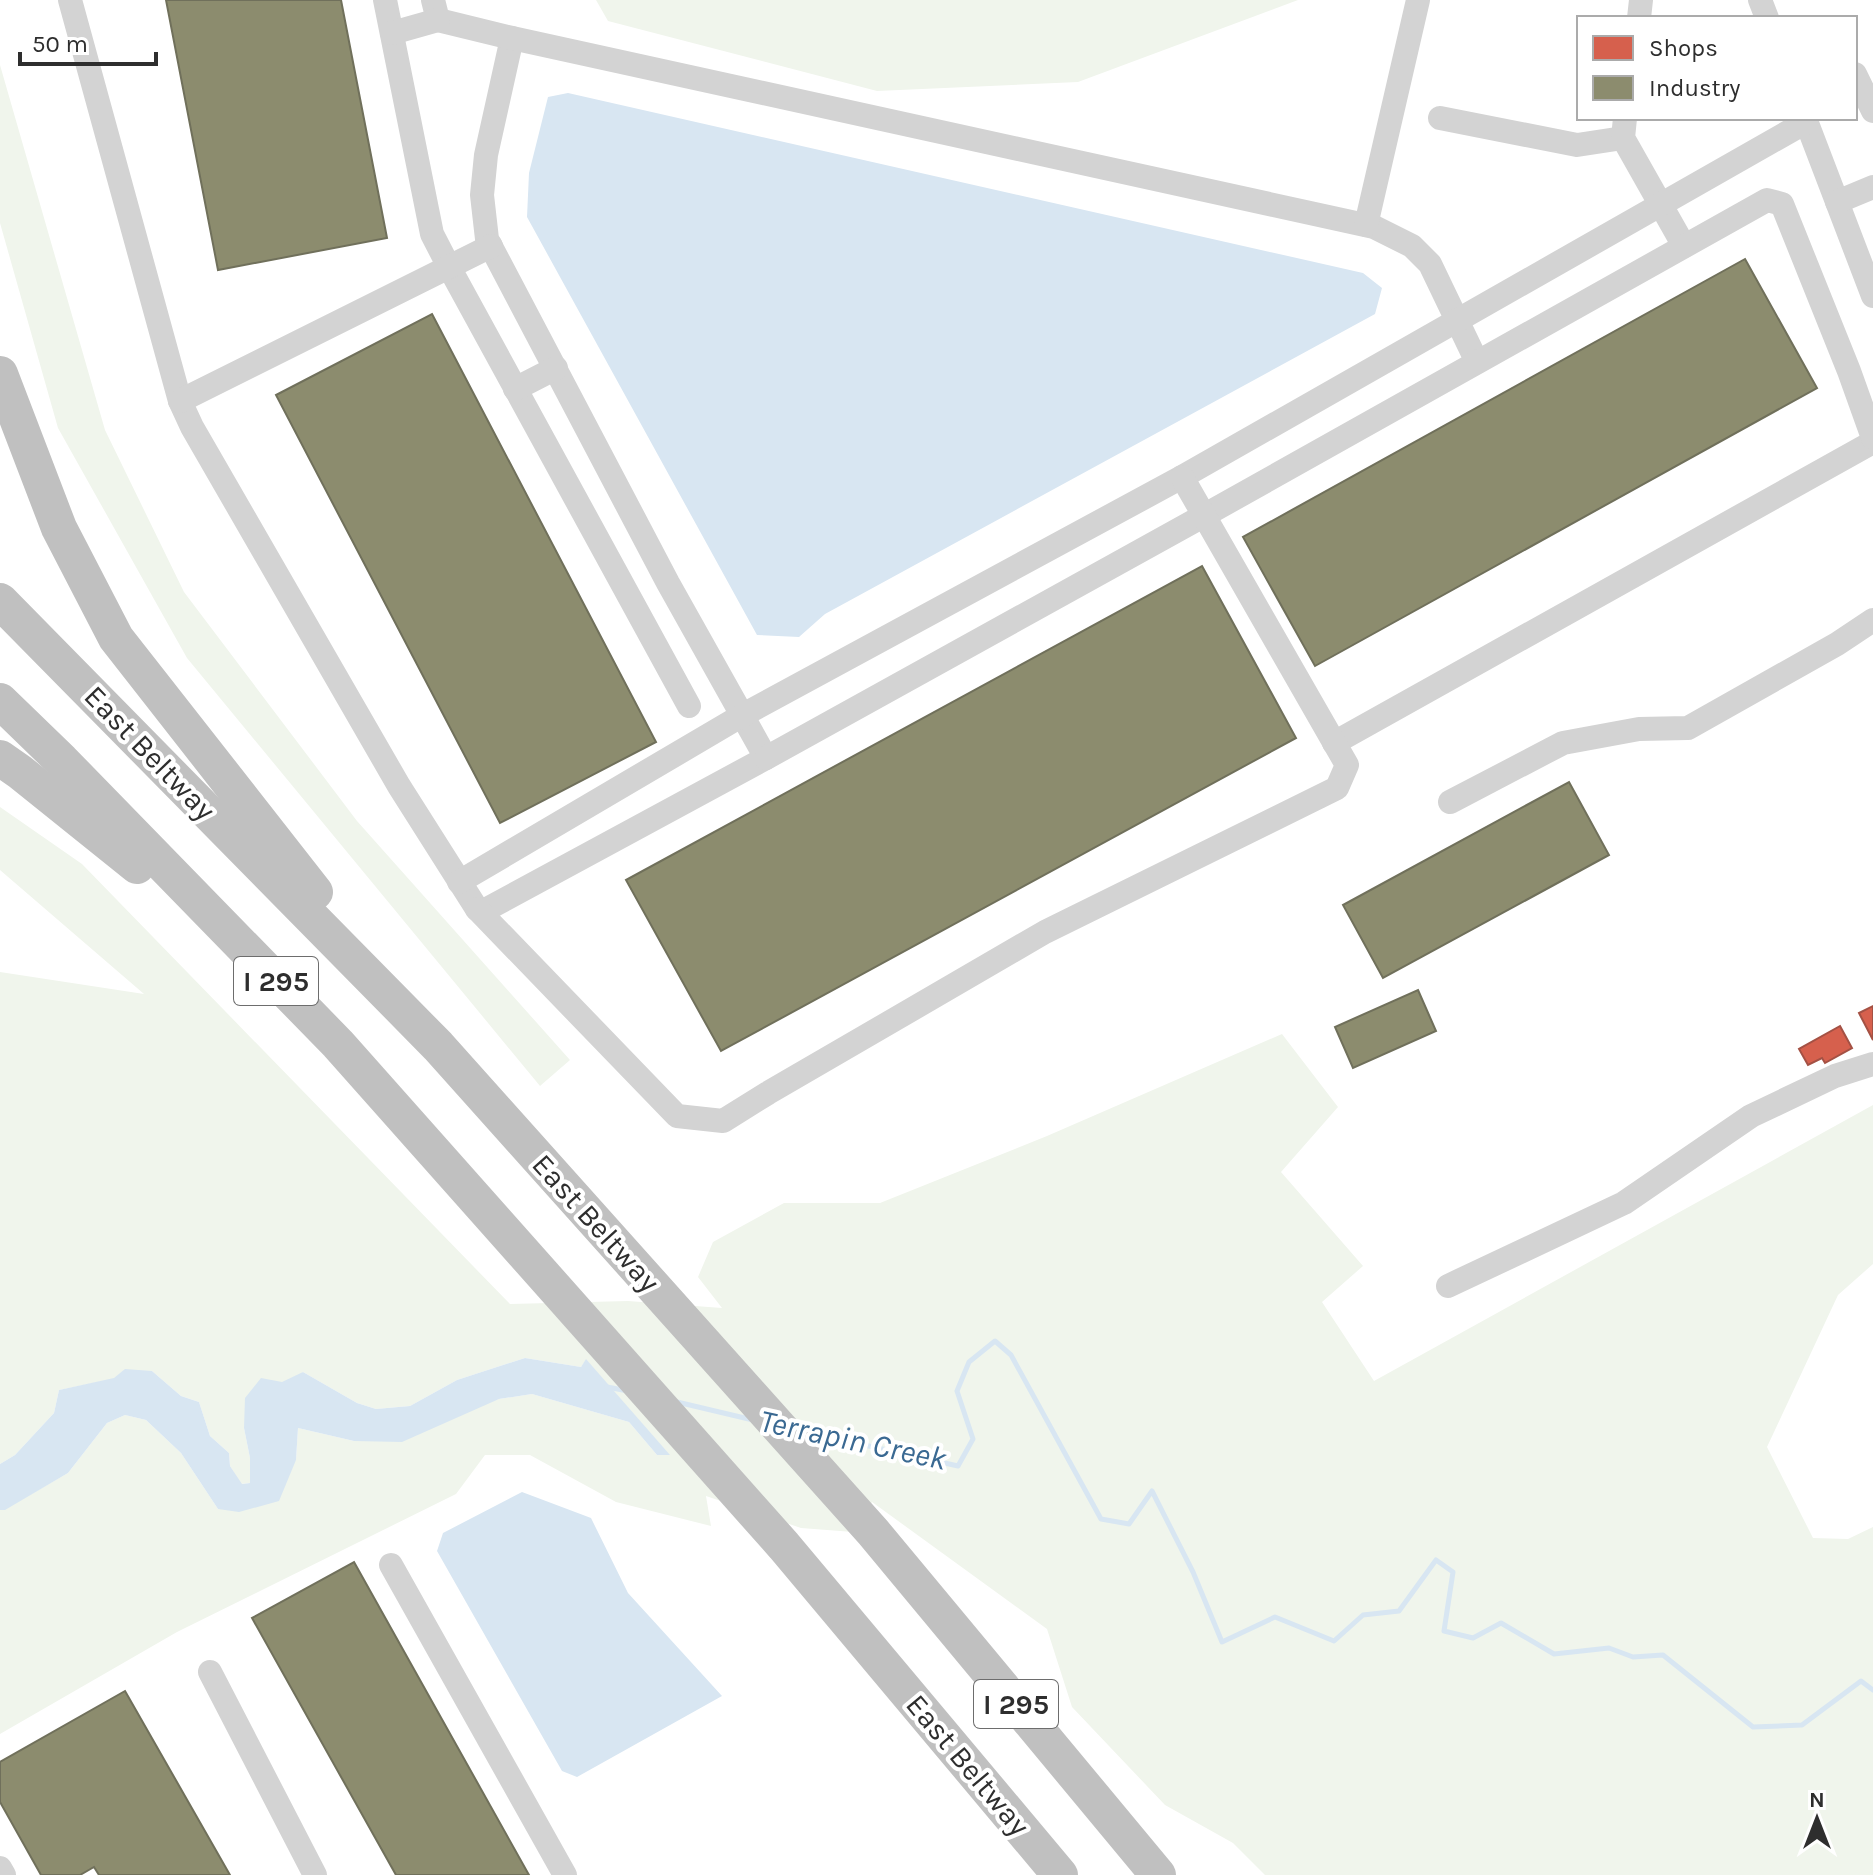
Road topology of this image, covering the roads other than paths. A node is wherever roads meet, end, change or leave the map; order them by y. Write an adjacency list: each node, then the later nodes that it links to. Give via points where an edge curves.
1 (70, 0): 25 (street)
2 (385, 0): 5 (street)
3 (1418, 0): 15 (street)
4 (436, 10): 5 (street); 6 (street)
5 (392, 33): 18 (street, via 432,234)
6 (512, 38): 15 (street); 16 (street, via 486,155 482,195)
7 (1857, 78): 8 (street)
8 (1873, 111)
9 (1440, 118): 11 (street, via 1577,145)
10 (1805, 120): 13 (street); 14 (street)
11 (1624, 128): 14 (street)
12 (1873, 187): 13 (street)
13 (1837, 202): 19 (street)
14 (1661, 205): 17 (street); 20 (street)
15 (1366, 225): 20 (street, via 1412,246 1430,264)
16 (491, 246): 18 (street); 22 (street)
17 (1684, 246): 21 (street); 26 (street, via 1767,200 1782,204)
18 (449, 267): 24 (street); 25 (street)
19 (1873, 296)
20 (1457, 321): 21 (street); 27 (street)
21 (1477, 362): 28 (street)
22 (556, 368): 24 (street); 29 (street)
23 (0, 374): 43 (highway, via 59,528 116,638)
24 (515, 389): 31 (street)
25 (180, 401): 40 (street)
26 (1873, 440): 36 (street)
27 (1182, 477): 28 (street); 35 (street)
28 (1205, 515): 36 (street); 38 (street)
29 (668, 583): 31 (street); 35 (street)
30 (0, 601): 43 (highway, East Beltway / I 295)
31 (632, 603): 34 (street)
32 (1873, 620): 39 (street, via 1688,728 1639,729 1563,743)
33 (0, 701): 42 (highway, East Beltway / I 295)
34 (689, 706)
35 (741, 716): 38 (street); 40 (street)
36 (1334, 743): 41 (street, via 1347,765 1337,788 1045,932 723,1121 677,1116)
37 (0, 758): 42 (highway)
38 (766, 758): 41 (street, via 487,909)
39 (1450, 802)
40 (459, 882): 41 (street)
41 (477, 909)
42 (257, 961): 52 (highway, East Beltway / I 295, via 338,1044 784,1546)
43 (438, 1046): 53 (highway, East Beltway / I 295, via 873,1532)
44 (1873, 1064): 45 (street, via 1751,1116 1624,1203)
45 (1448, 1286)
46 (391, 1565): 51 (street)
47 (210, 1672): 50 (street)
48 (0, 1868): 49 (street)
49 (4, 1875)
50 (315, 1875)
51 (565, 1875)
52 (1060, 1875)
53 (1158, 1875)

